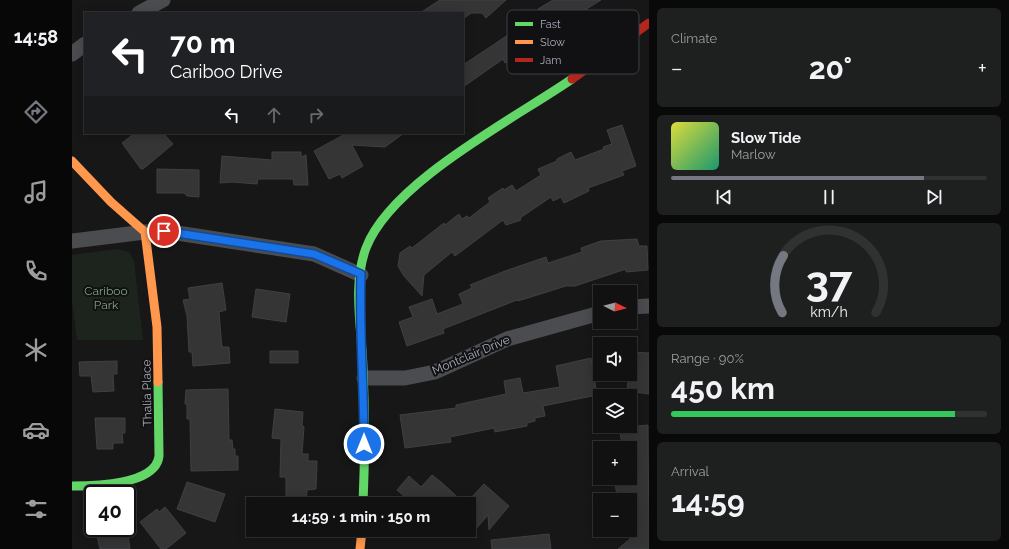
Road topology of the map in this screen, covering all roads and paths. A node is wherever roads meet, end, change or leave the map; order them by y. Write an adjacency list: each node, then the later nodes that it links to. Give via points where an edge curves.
1 (163, 0): 2 (street)
2 (141, 12)
3 (649, 23): 4 (street)
4 (639, 30)
5 (84, 45): 6 (street)
6 (72, 54)
7 (579, 74): 11 (street, via 436,170 408,193 388,212 371,236)
8 (72, 161): 9 (street, via 111,202)
9 (145, 232): 10 (street); 11 (street, via 164,231 291,249 314,254); 16 (street, Thalia Place, via 157,327 160,444 158,462 149,472 137,479)
10 (72, 241)
11 (361, 274): 15 (street)
12 (649, 306): 13 (street)
13 (637, 307)
14 (593, 315): 15 (street, Montclair Drive, via 507,339 435,372 405,378)
15 (364, 378): 17 (street)
16 (72, 486)
17 (363, 497)
18 (361, 537): 19 (street)
19 (360, 549)

